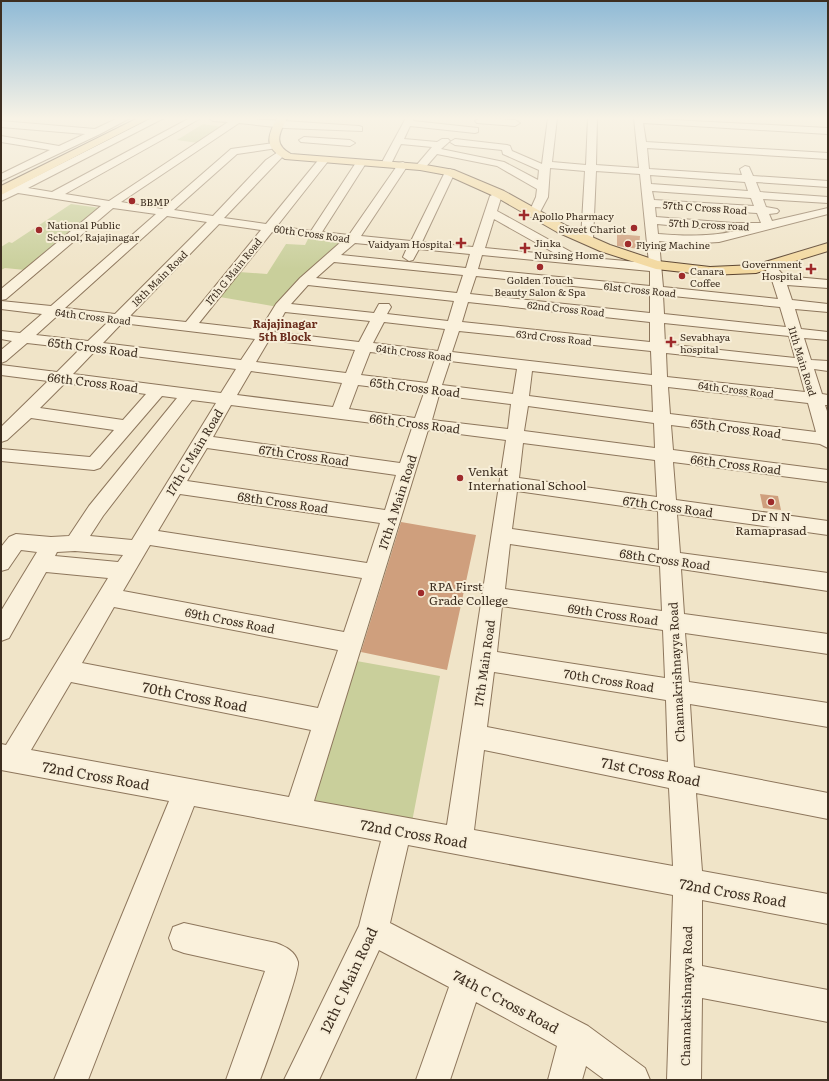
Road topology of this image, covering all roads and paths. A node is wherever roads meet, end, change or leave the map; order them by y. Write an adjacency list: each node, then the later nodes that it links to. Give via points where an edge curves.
1 (20, 168): 21 (street)
2 (38, 168): 24 (main road)
3 (40, 168): 28 (main road)
4 (50, 168): 27 (main road, via 22,182)
5 (60, 168): 27 (street)
6 (104, 168): 31 (street)
7 (165, 168): 35 (street)
8 (214, 168): 37 (street)
9 (264, 168): 41 (street, 18th Main Road)
10 (317, 168): 45 (street, 17th G Main Road)
11 (357, 168): 48 (street)
12 (401, 168): 51 (street, 17th C Main Road)
13 (432, 168): 20 (main road)
14 (508, 168): 26 (street)
15 (546, 168): 26 (street)
16 (592, 168): 53 (street)
17 (600, 168): 19 (street)
18 (742, 168): 22 (street)
19 (645, 171): 22 (street); 25 (street, Channakrishnayya Road)
20 (450, 172): 29 (main road); 54 (street)
21 (1, 178)
22 (749, 179): 23 (street); 30 (street)
23 (828, 184)
24 (1, 185)
25 (646, 186): 30 (street); 34 (street, Channakrishnayya Road)
26 (542, 188): 39 (street, via 542,196 536,210)
27 (17, 190): 31 (street, 60th Cross Road); 32 (street)
28 (1, 191)
29 (500, 194): 38 (street, 17th A Main Road, via 496,196); 39 (main road)
30 (755, 195): 33 (street); 36 (street)
31 (53, 196): 35 (street, 60th Cross Road)
32 (1, 198)
33 (828, 200)
34 (649, 203): 36 (street, 57th C Cross Road); 42 (street, Channakrishnayya Road)
35 (111, 204): 37 (street, 60th Cross Road); 68 (street)
36 (761, 210): 40 (street, 57th C Cross Road); 44 (street)
37 (165, 211): 41 (street, 60th Cross Road); 74 (street)
38 (491, 212): 47 (street); 56 (street, 17th A Main Road)
39 (531, 212): 43 (main road)
40 (823, 212): 44 (street)
41 (217, 219): 45 (street, 60th Cross Road); 77 (street, 18th Main Road)
42 (651, 220): 44 (street, 57th D cross road, via 733,227); 50 (street, Channakrishnayya Road)
43 (549, 222): 46 (main road); 47 (street)
44 (768, 226): 50 (street, via 719,238 685,240)
45 (268, 227): 48 (street, 60th Cross Road); 79 (street, 17th G Main Road)
46 (562, 229): 53 (main road); 61 (main road, via 620,258)
47 (524, 230): 52 (street)
48 (314, 235): 51 (street, 60th Cross Road)
49 (507, 235): 52 (street)
50 (653, 237): 61 (street, Channakrishnayya Road)
51 (353, 238): 54 (street, 60th Cross Road); 58 (street, 17th C Main Road)
52 (538, 238): 59 (street)
53 (587, 239): 61 (main road)
54 (416, 245): 56 (street, 60th Cross Road); 60 (street)
55 (828, 247): 61 (main road, via 756,269 710,271)
56 (477, 252): 59 (street, 60th Cross Road); 62 (street, 17th A Main Road)
57 (828, 257): 63 (main road)
58 (331, 258): 60 (street, 61st Cross Road); 64 (street, 17th C Main Road)
59 (580, 262): 61 (street, 60th Cross Road)
60 (404, 265): 62 (street, 61st Cross Road); 66 (street)
61 (656, 267): 63 (main road, via 712,274 762,273); 67 (street, Channakrishnayya Road)
62 (471, 272): 67 (street, 61st Cross Road); 69 (street, 17th A Main Road)
63 (775, 276): 65 (street); 70 (street, 11th Main Road)
64 (305, 281): 66 (street, 62nd Cross Road); 72 (street, 17th C Main Road)
65 (828, 284)
66 (392, 290): 69 (street, 62nd Cross Road); 75 (street)
67 (656, 291): 70 (street, 61st Cross Road); 76 (street, Channakrishnayya Road)
68 (1, 296)
69 (463, 297): 76 (street, 62nd Cross Road); 78 (street, 17th A Main Road)
70 (786, 304): 73 (street, 61st Cross Road); 80 (street, 11th Main Road)
71 (1, 305): 74 (street, 64th Cross Road)
72 (280, 307): 75 (street, 63rd Cross Road); 82 (street, 17th C Main Road)
73 (828, 308)
74 (54, 311): 77 (street, 64th Cross Road); 84 (street)
75 (378, 317): 78 (street, 63rd Cross Road); 86 (street)
76 (657, 318): 80 (street, 62nd Cross Road); 87 (street, Channakrishnayya Road)
77 (118, 319): 79 (street, 64th Cross Road); 85 (street, 18th Main Road)
78 (454, 326): 87 (street, 63rd Cross Road); 88 (street, 17th A Main Road)
79 (189, 327): 82 (street, 64th Cross Road)
80 (794, 332): 83 (street, 62nd Cross Road); 90 (street, 11th Main Road)
81 (1, 335): 84 (street, 65th Cross Road)
82 (264, 335): 86 (street, 64th Cross Road); 92 (street, 17th C Main Road)
83 (828, 336)
84 (24, 338): 85 (street, 65th Cross Road); 89 (street)
85 (91, 347): 92 (street, 65th Cross Road); 95 (street, 18th Main Road)
86 (364, 347): 88 (street, 64th Cross Road); 96 (street)
87 (658, 348): 90 (street, 63rd Cross Road); 97 (street, Channakrishnayya Road)
88 (444, 356): 91 (street, 64th Cross Road); 99 (street, 17th A Main Road)
89 (1, 358)
90 (804, 364): 93 (street, 63rd Cross Road); 102 (street, 11th Main Road)
91 (525, 365): 97 (street, 64th Cross Road); 103 (street, 17th Main Road)
92 (245, 366): 96 (street, 65th Cross Road); 101 (street, 17th C Main Road)
93 (828, 366)
94 (1, 370): 95 (street, 66th Cross Road)
95 (60, 378): 98 (street, 66th Cross Road); 104 (street, 18th Main Road)
96 (351, 379): 99 (street, 65th Cross Road); 105 (street)
97 (660, 380): 102 (street, 64th Cross Road); 106 (street, Channakrishnayya Road)
98 (158, 390): 100 (street, 66th Cross Road); 108 (street)
99 (433, 390): 103 (street, 65th Cross Road); 107 (street, 17th A Main Road)
100 (188, 394): 101 (street, 66th Cross Road); 125 (street, via 96,511)
101 (226, 399): 105 (street, 66th Cross Road); 112 (street, 17th C Main Road)
102 (821, 399): 111 (street, 11th Main Road)
103 (520, 401): 106 (street, 65th Cross Road); 110 (street, 17th Main Road)
104 (27, 412): 108 (street); 109 (street, 18th Main Road)
105 (339, 414): 107 (street, 66th Cross Road)
106 (662, 419): 111 (street, 65th Cross Road); 114 (street, Channakrishnayya Road)
107 (422, 424): 110 (street, 66th Cross Road); 115 (street, 17th A Main Road)
108 (128, 426): 113 (street, via 94,464)
109 (1, 436)
110 (516, 436): 114 (street, 66th Cross Road); 117 (street, 17th Main Road)
111 (828, 440)
112 (201, 441): 115 (street, 67th Cross Road); 118 (street, 17th C Main Road)
113 (1, 455)
114 (664, 455): 116 (street, 66th Cross Road); 119 (street, Channakrishnayya Road)
115 (407, 470): 120 (street, 17th A Main Road)
116 (828, 476)
117 (509, 483): 119 (street, 67th Cross Road); 122 (street, 17th Main Road)
118 (174, 486): 120 (street, 68th Cross Road); 124 (street, 17th C Main Road)
119 (667, 506): 121 (street, 67th Cross Road); 127 (street, Channakrishnayya Road)
120 (392, 518): 131 (street, 17th A Main Road)
121 (828, 528)
122 (502, 535): 127 (street, 68th Cross Road); 133 (street, 17th Main Road)
123 (8, 542): 126 (street); 128 (street)
124 (141, 542): 125 (street); 130 (street, 17th C Main Road); 131 (street)
125 (75, 543): 126 (street)
126 (51, 544): 129 (street)
127 (670, 559): 132 (street, 68th Cross Road); 135 (street, Channakrishnayya Road)
128 (1, 563)
129 (40, 563): 130 (street); 136 (street)
130 (124, 571): 134 (street, 17th C Main Road)
131 (374, 572): 137 (street, 17th A Main Road)
132 (828, 582)
133 (493, 596): 135 (street, 69th Cross Road); 139 (street, 17th Main Road)
134 (108, 597): 137 (street, 69th Cross Road); 140 (street, 17th C Main Road)
135 (674, 622): 138 (street, 69th Cross Road); 141 (street, Channakrishnayya Road)
136 (2, 628)
137 (351, 643): 143 (street, 17th A Main Road)
138 (828, 644)
139 (484, 660): 141 (street, 70th Cross Road); 144 (street, 17th Main Road)
140 (65, 670): 143 (street, 70th Cross Road); 145 (street, 17th C Main Road)
141 (678, 691): 142 (street, 70th Cross Road); 146 (street, Channakrishnayya Road)
142 (828, 715)
143 (326, 721): 149 (street, 17th A Main Road)
144 (473, 736): 146 (street, 71st Cross Road); 151 (street, 17th Main Road)
145 (6, 758): 147 (street, 72nd Cross Road)
146 (682, 777): 148 (street, 71st Cross Road); 152 (street, Channakrishnayya Road)
147 (186, 791): 149 (street, 72nd Cross Road); 160 (street)
148 (828, 806)
149 (297, 812): 150 (street, 72nd Cross Road)
150 (398, 830): 151 (street, 72nd Cross Road); 154 (street, 12th C Main Road)
151 (459, 841): 152 (street, 72nd Cross Road)
152 (688, 884): 153 (street, 72nd Cross Road); 156 (street, Channakrishnayya Road)
153 (828, 909)
154 (373, 930): 157 (street, 74th C Cross Road); 162 (street, 12th C Main Road)
155 (184, 938): 161 (street, via 276,958 283,964)
156 (687, 978): 158 (street); 166 (street, Channakrishnayya Road)
157 (467, 981): 159 (street, 74th C Cross Road); 163 (street)
158 (828, 1006)
159 (576, 1038): 164 (street); 165 (street, 74th C Cross Road)
160 (71, 1080)
161 (243, 1080)
162 (301, 1080)
163 (433, 1080)
164 (565, 1080)
165 (633, 1080)
166 (684, 1080)

